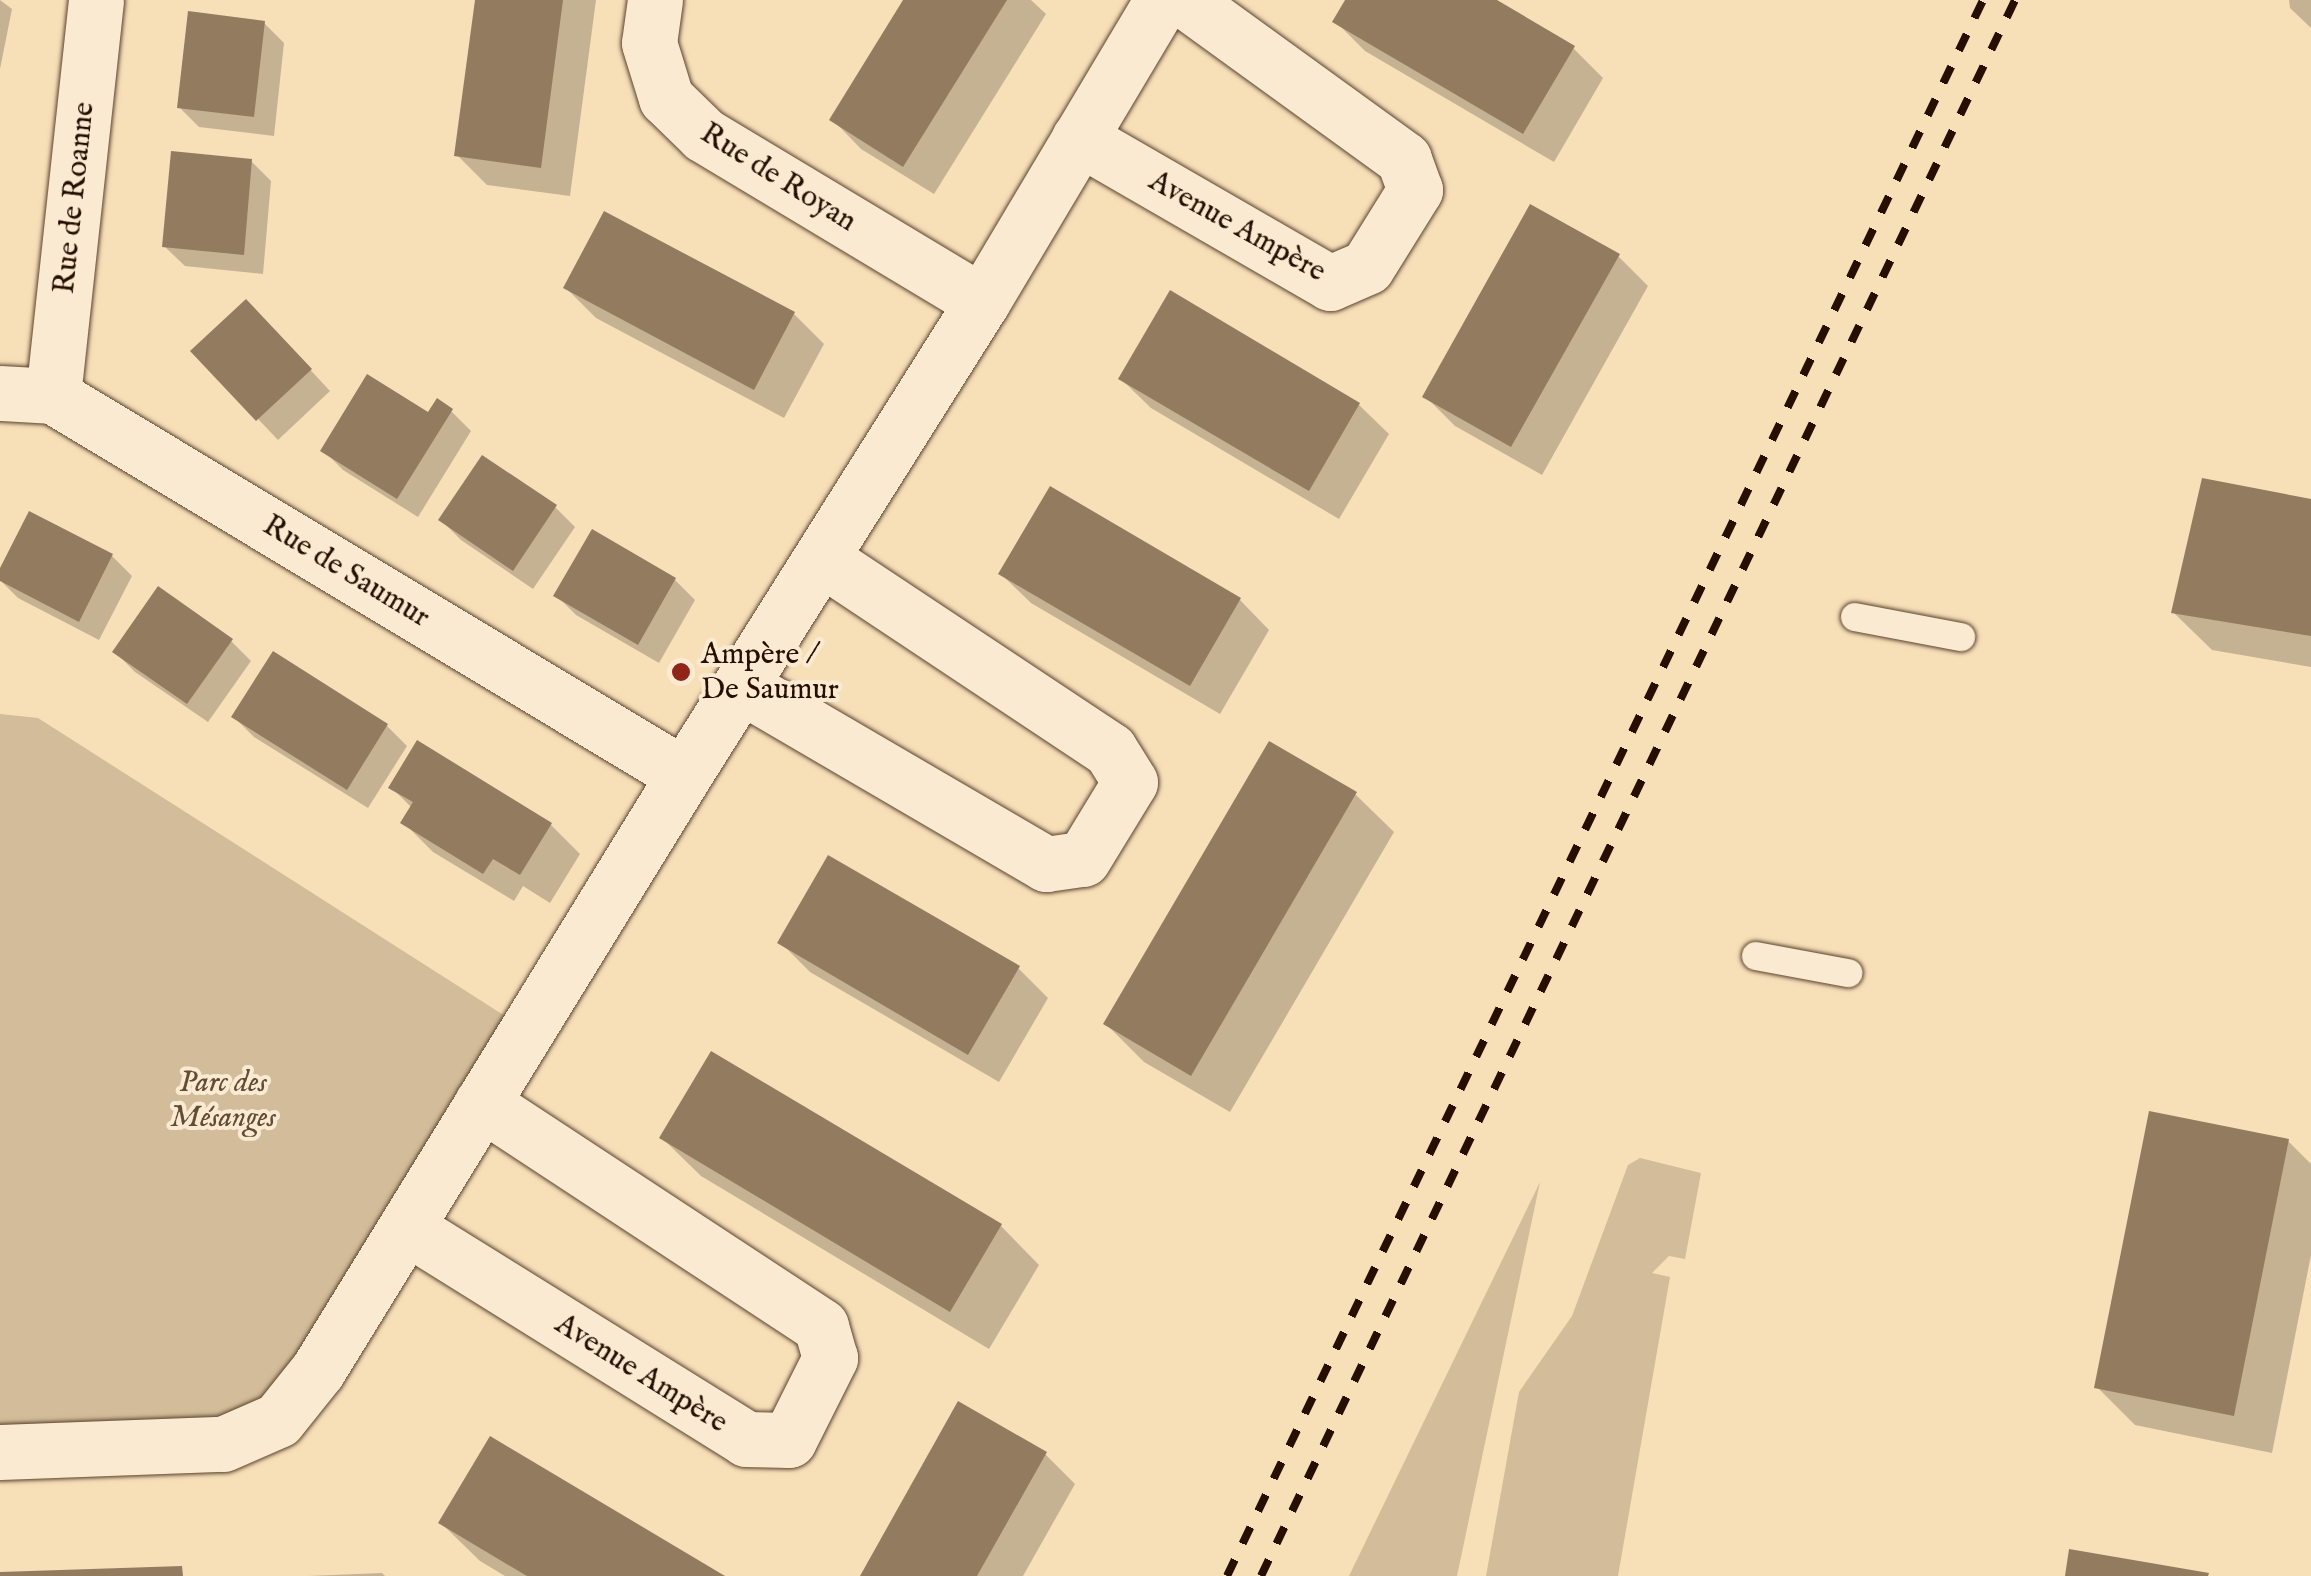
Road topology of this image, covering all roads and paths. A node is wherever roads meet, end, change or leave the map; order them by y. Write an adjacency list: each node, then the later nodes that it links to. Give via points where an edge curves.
1 (96, 0): 7 (street, Rue de Roanne)
2 (655, 0): 6 (street, Rue de Royan, via 650,43 666,98 704,136)
3 (1162, 0): 5 (street)
4 (1184, 0): 5 (street, Avenue Ampère, via 1404,159 1415,190 1366,267 1330,282)
5 (1079, 138): 6 (street)
6 (982, 302): 8 (street)
7 (26, 394): 12 (street, Rue de Saumur)
8 (823, 559): 11 (street); 11 (street, via 1110,750 1130,782 1082,859 1046,864)
9 (1856, 617): 10 (lane)
10 (1961, 637)
11 (743, 688): 12 (street)
12 (684, 775): 15 (street)
13 (1756, 956): 14 (lane)
14 (1848, 973)
15 (482, 1103): 16 (street); 16 (street, Avenue Ampère, via 821,1326 830,1358 789,1440 746,1440)
16 (406, 1228): 17 (street, via 318,1370 278,1420 224,1444)
17 (0, 1452)

